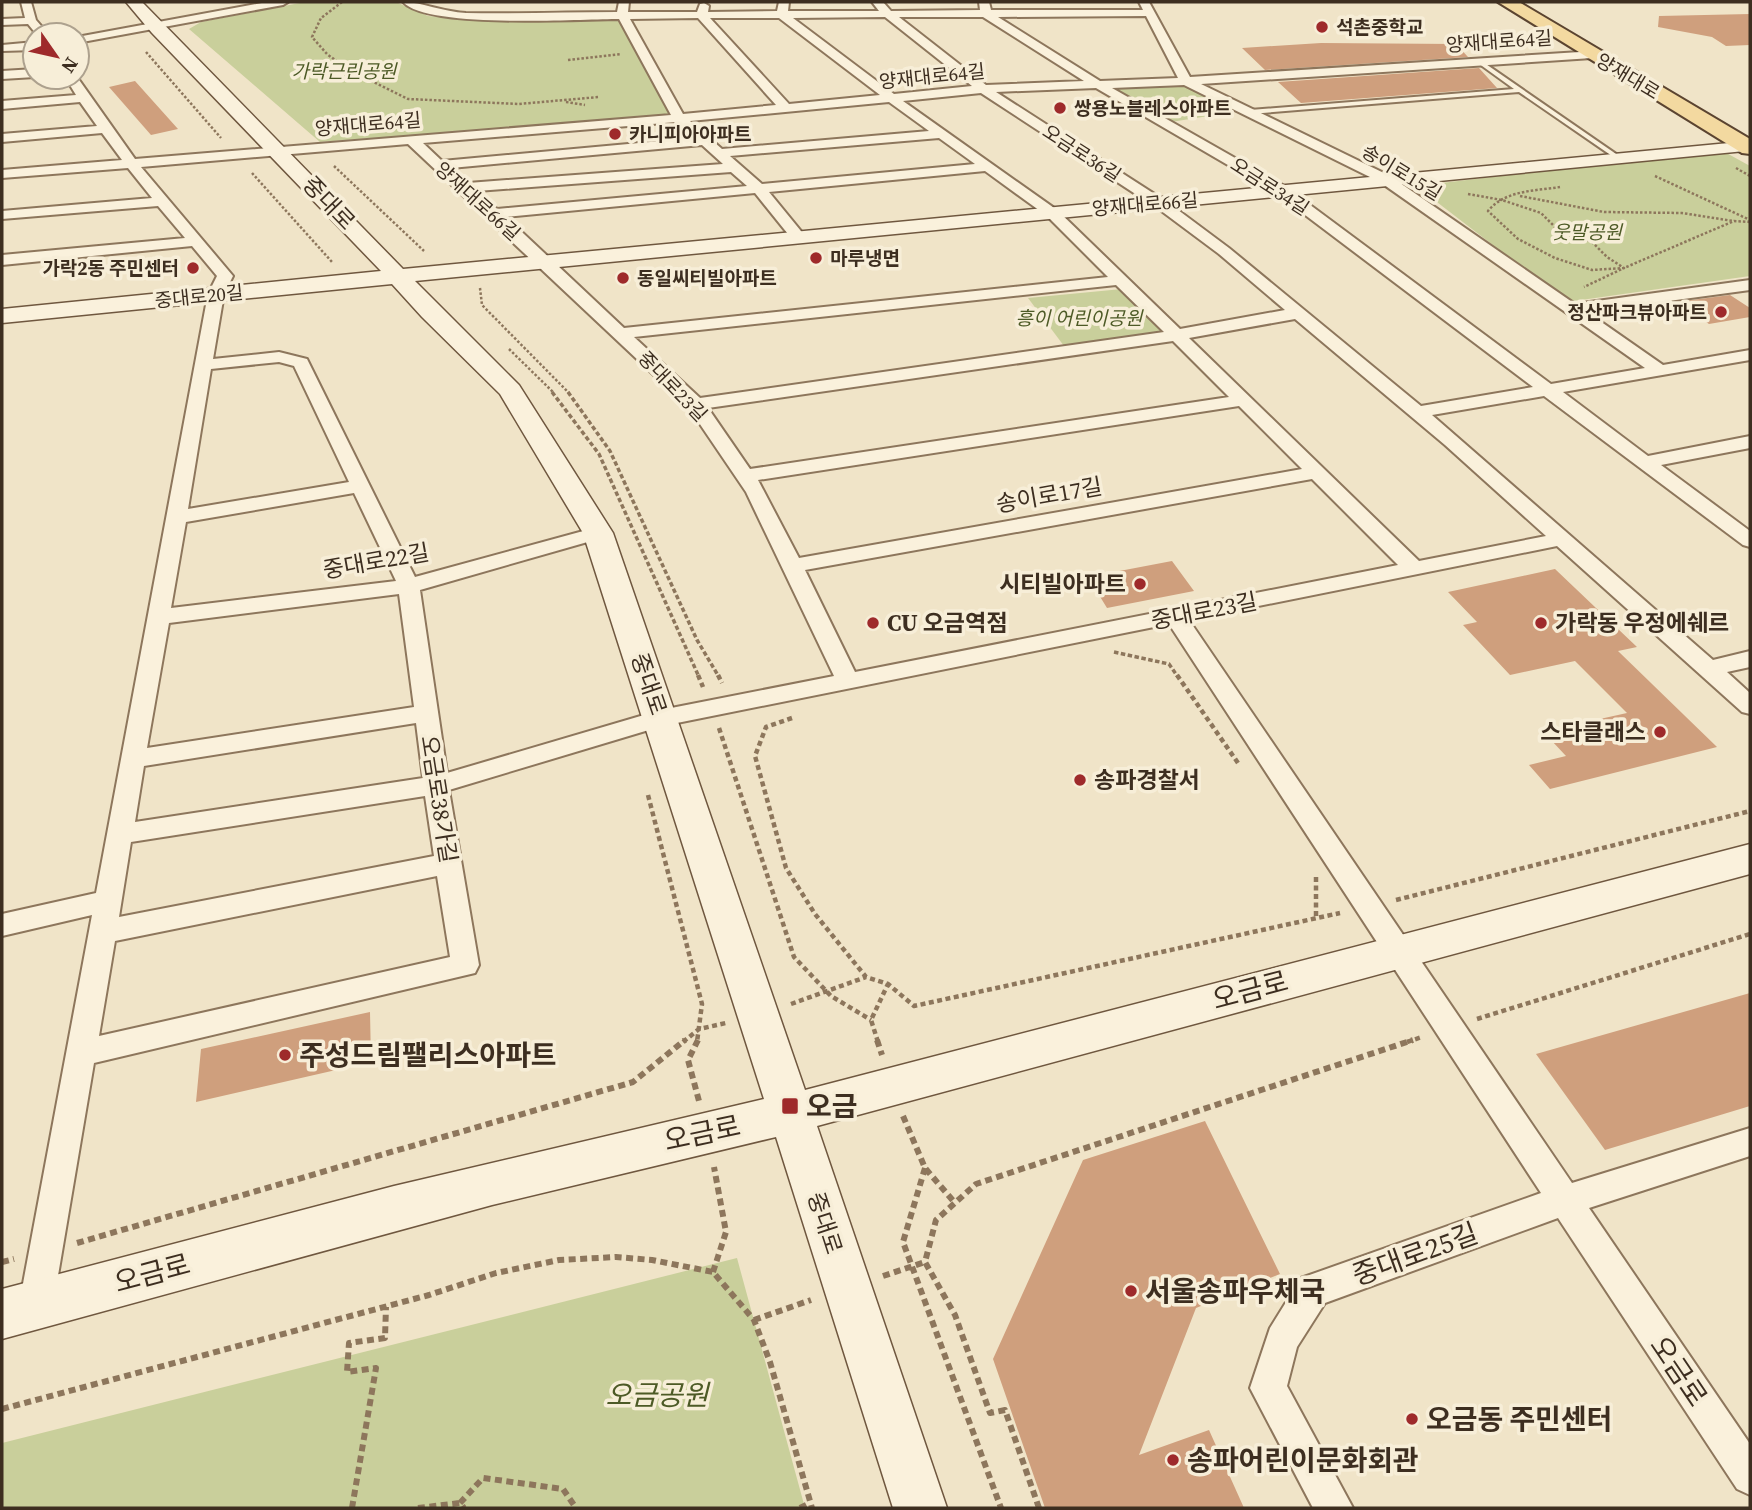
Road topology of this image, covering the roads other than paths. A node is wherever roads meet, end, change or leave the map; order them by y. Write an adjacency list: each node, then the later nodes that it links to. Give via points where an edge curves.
1 (26, 2): 15 (street)
2 (134, 2): 17 (main road, 중대로)
3 (283, 2): 17 (street)
4 (408, 2): 7 (street, via 435,13 465,16)
5 (705, 2): 13 (street)
6 (1507, 2): 21 (main road, 양재대로)
7 (623, 8): 13 (street); 35 (street)
8 (783, 8): 9 (street); 13 (street); 31 (street)
9 (882, 8): 10 (street); 27 (street, 오금로36길)
10 (985, 8): 11 (street); 26 (street, 오금로34길)
11 (1057, 8): 12 (street)
12 (1147, 8): 25 (street)
13 (701, 15): 33 (street)
14 (21, 21): 16 (street)
15 (31, 21)
16 (2, 22)
17 (142, 29): 18 (street); 42 (main road, 중대로)
18 (91, 38)
19 (21, 47): 20 (street)
20 (2, 48)
21 (1592, 54): 22 (street, 양재대로64길); 41 (main road, 양재대로)
22 (1480, 62): 25 (street, 양재대로64길); 28 (lane)
23 (21, 74): 24 (street)
24 (2, 75)
25 (1186, 81): 26 (street, 양재대로64길); 34 (street, 송이로15길)
26 (1097, 84): 27 (street, 양재대로64길); 53 (street, 오금로34길)
27 (985, 89): 31 (street, 양재대로64길); 55 (street, 오금로36길)
28 (1519, 90): 34 (lane); 44 (lane)
29 (79, 91): 30 (street)
30 (83, 98): 32 (street); 36 (street)
31 (894, 100): 33 (street, 양재대로64길); 37 (street)
32 (2, 105)
33 (786, 108): 35 (street, 양재대로64길)
34 (1250, 112): 50 (street, 송이로15길)
35 (680, 118): 39 (street, 양재대로64길); 40 (street)
36 (107, 130): 38 (street); 45 (street)
37 (942, 134): 43 (street); 48 (street)
38 (2, 138)
39 (411, 140): 42 (street, 양재대로64길); 46 (street, 양재대로66길)
40 (707, 141): 43 (street); 46 (street)
41 (1748, 147): 44 (main road, 양재대로66길)
42 (277, 150): 45 (street, 양재대로64길); 63 (main road, 중대로)
43 (722, 153): 47 (street)
44 (1617, 158): 50 (main road, 양재대로66길)
45 (133, 163): 49 (street, 양재대로64길); 54 (street)
46 (439, 165): 51 (street, 양재대로66길)
47 (737, 167): 51 (street); 52 (street)
48 (988, 167): 52 (street); 56 (street)
49 (2, 174)
50 (1385, 179): 53 (main road, 양재대로66길); 67 (street, 송이로15길)
51 (466, 188): 57 (street, 양재대로66길)
52 (759, 188): 57 (street); 59 (street)
53 (1281, 190): 55 (main road, 양재대로66길); 75 (street, 오금로34길)
54 (163, 201): 58 (street); 60 (street)
55 (1159, 203): 56 (main road, 양재대로66길); 68 (street, 오금로36길)
56 (1052, 213): 59 (main road, 양재대로66길); 64 (street)
57 (494, 214): 62 (street, 양재대로66길)
58 (2, 215)
59 (797, 236): 62 (main road, 양재대로66길)
60 (195, 241): 61 (street); 66 (street, via 225,276)
61 (2, 260)
62 (545, 262): 63 (main road, 양재대로66길); 70 (street, 중대로23길)
63 (397, 277): 66 (main road, 중대로20길); 85 (main road, 중대로, via 510,390)
64 (1121, 280): 70 (street); 71 (street)
65 (1750, 285): 67 (street)
66 (216, 294): 69 (main road, 중대로20길); 73 (street)
67 (1571, 309): 74 (street, 송이로15길)
68 (1298, 313): 71 (street); 78 (street, 오금로36길)
69 (2, 316)
70 (621, 333): 77 (street, 중대로23길)
71 (1177, 335): 76 (street); 77 (street)
72 (1750, 355): 74 (street)
73 (204, 365): 83 (street, 오금로38가길, via 279,357 301,363); 84 (street)
74 (1658, 369): 75 (street)
75 (1548, 389): 78 (street); 80 (street, 오금로34길)
76 (1242, 400): 81 (street); 82 (street)
77 (696, 404): 82 (street, 중대로23길)
78 (1416, 412): 86 (street, 오금로36길)
79 (1750, 442): 80 (street)
80 (1645, 462): 87 (street, 오금로34길)
81 (1315, 472): 88 (street, 송이로17길); 89 (street)
82 (745, 476): 88 (street, 중대로23길)
83 (361, 486): 84 (street); 90 (street, 오금로38가길)
84 (177, 517): 91 (street)
85 (598, 533): 90 (street, 중대로22길); 98 (main road, 중대로)
86 (1560, 539): 89 (street, 중대로23길); 94 (street, 오금로36길)
87 (1750, 541)
88 (792, 566): 95 (street, 중대로23길)
89 (1415, 569): 92 (street, 중대로23길)
90 (409, 586): 91 (street, 중대로22길); 97 (street, 오금로38가길)
91 (158, 617): 99 (street)
92 (1176, 617): 95 (street, 중대로23길); 107 (street, 오금로)
93 (1750, 660): 94 (street)
94 (1709, 669): 96 (street, 오금로36길)
95 (848, 681): 98 (street, 중대로23길)
96 (1750, 706)
97 (427, 713): 99 (street); 100 (street, 오금로38가길)
98 (661, 718): 100 (street, 중대로23길); 109 (main road, 중대로)
99 (133, 760): 101 (street)
100 (436, 785): 101 (street, 중대로23길); 103 (street, 오금로38가길)
101 (120, 834): 104 (street)
102 (1750, 859): 107 (main road, 오금로)
103 (449, 863): 106 (street); 108 (street, 오금로38가길, via 465,965)
104 (107, 901): 105 (street); 106 (street)
105 (2, 925)
106 (102, 932): 108 (street)
107 (1401, 951): 109 (main road, 오금로); 111 (street, 오금로)
108 (80, 1052): 112 (street, via 45,1252)
109 (789, 1114): 112 (main road, 오금로, via 425,1199); 114 (main road, 중대로)
110 (1750, 1142): 111 (street, 중대로25길)
111 (1563, 1201): 113 (street, 오금로); 115 (street, 중대로25길, via 1313,1290 1282,1340 1268,1388)
112 (19, 1310)
113 (1750, 1476)
114 (920, 1508)
115 (1334, 1508)

